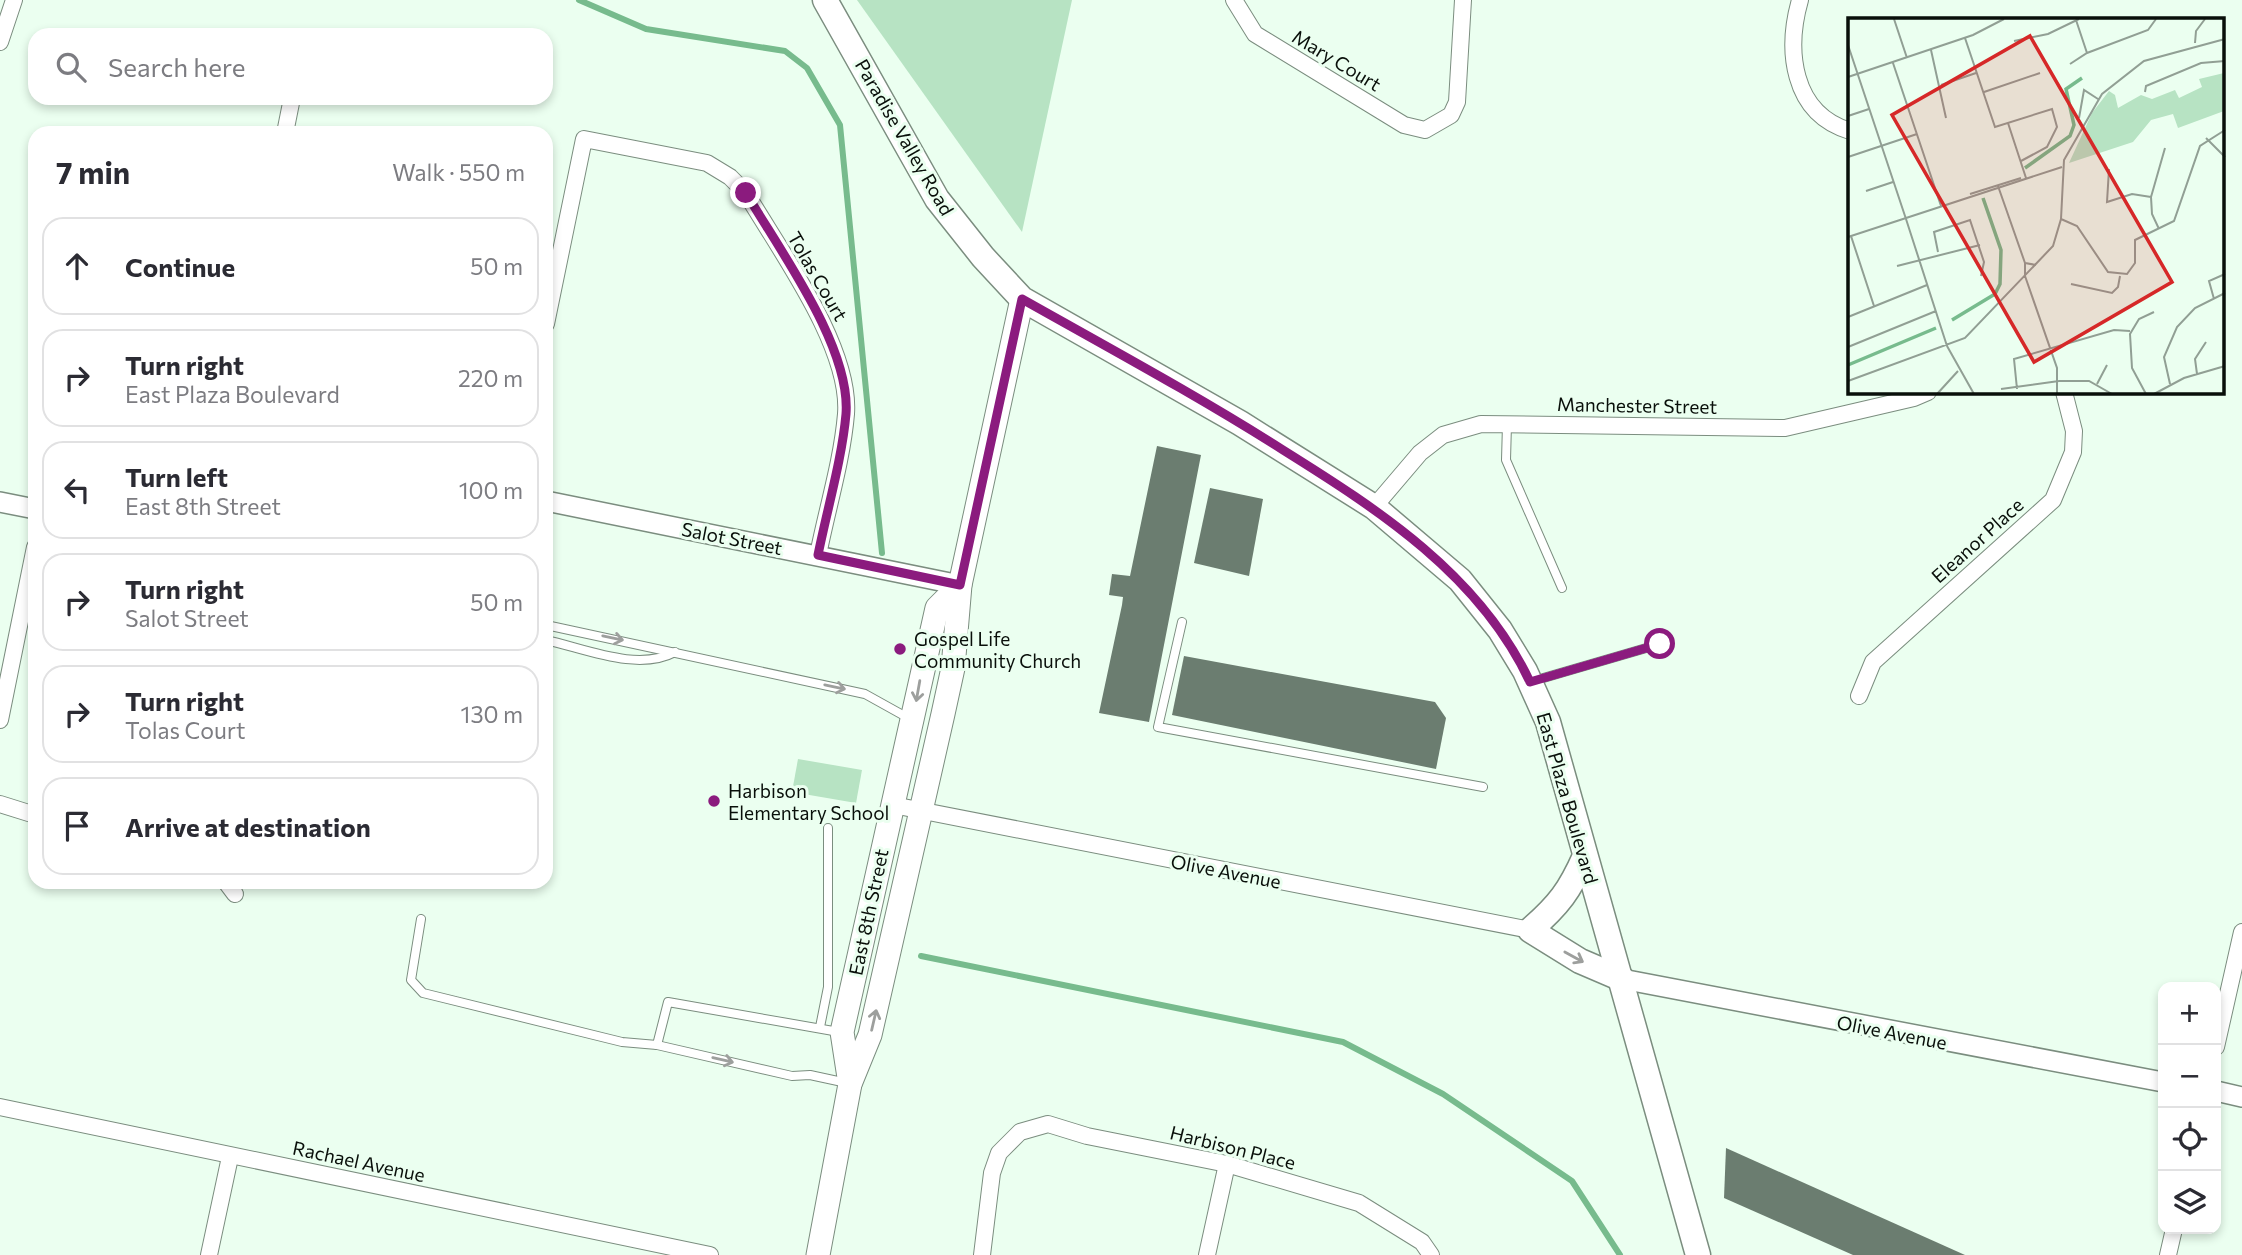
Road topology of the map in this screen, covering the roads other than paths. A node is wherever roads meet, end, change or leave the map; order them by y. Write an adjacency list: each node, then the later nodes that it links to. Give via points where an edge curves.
1 (14, 0): 6 (street)
2 (825, 0): 11 (main road, Paradise Valley Road, via 937,199)
3 (1234, 0): 4 (street, Mary Court, via 1255,34 1404,125 1425,130 1451,115 1457,102)
4 (1463, 0)
5 (1800, 0): 9 (street, via 1791,39 1797,77 1819,112)
6 (0, 43)
7 (291, 105): 8 (street)
8 (286, 126)
9 (1848, 130)
10 (553, 290): 19 (street, Tolas Court, via 584,139 707,163 746,193 823,323 841,369 846,413)
11 (1022, 299): 17 (main road, East Plaza Boulevard, via 1235,419); 21 (main road, East 8th Street)
12 (1923, 394): 14 (street, Manchester Street, via 1785,428)
13 (2065, 394): 29 (street, Eleanor Place, via 2074,431 2073,452 2053,500 1872,662)
14 (1507, 424): 17 (street, Manchester Street, via 1481,424 1443,435 1420,453); 22 (lane, via 1506,460)
15 (0, 502): 18 (street)
16 (553, 502): 19 (street, Salot Street)
17 (1374, 507): 28 (main road, East Plaza Boulevard, via 1461,580 1500,630)
18 (28, 508)
19 (818, 555): 21 (street, Salot Street)
20 (28, 582): 30 (street)
21 (960, 585): 31 (main road, East 8th Street, one-way to 31, via 937,608); 35 (main road, East 8th Street, via 953,668)
22 (1562, 588)
23 (1182, 622): 32 (lane, via 1158,727)
24 (553, 626): 27 (lane, one-way to 27)
25 (553, 642): 27 (lane, via 634,660 659,661)
26 (1660, 644): 28 (lane)
27 (676, 651): 31 (lane, one-way to 31, via 865,694)
28 (1530, 682): 38 (main road, East Plaza Boulevard, via 1548,722)
29 (1859, 696)
30 (0, 720)
31 (913, 721): 34 (main road, East 8th Street)
32 (1483, 787)
33 (0, 804): 36 (street)
34 (893, 806): 35 (street, Olive Avenue); 43 (main road, East 8th Street)
35 (922, 812): 40 (street, Olive Avenue); 47 (main road, East 8th Street, one-way to 35, via 870,1035)
36 (28, 813)
37 (828, 828): 43 (lane)
38 (1585, 856): 40 (main road, via 1569,891); 42 (main road, East Plaza Boulevard)
39 (421, 919): 44 (lane, via 411,980 423,993 622,1042)
40 (1530, 930): 42 (main road, one-way to 42, via 1580,961)
41 (2242, 932): 45 (street)
42 (1622, 979): 46 (street, Olive Avenue); 60 (main road, East Plaza Boulevard)
43 (831, 1030): 44 (lane, via 668,1002); 47 (main road, East 8th Street)
44 (657, 1045): 47 (lane, one-way to 47, via 792,1076)
45 (2216, 1045)
46 (2158, 1081)
47 (850, 1084): 56 (main road, East 8th Street)
48 (2221, 1092): 49 (street)
49 (2242, 1097)
50 (0, 1107): 51 (street, Rachael Avenue)
51 (230, 1157): 54 (street); 55 (street, Rachael Avenue)
52 (1227, 1164): 57 (street, Harbison Place, via 1048,1124 1029,1128 999,1153 992,1173); 58 (street); 59 (street, Harbison Place, via 1359,1203 1422,1242)
53 (2173, 1234): 61 (street)
54 (209, 1255)
55 (710, 1255)
56 (818, 1255)
57 (982, 1255)
58 (1207, 1255)
59 (1431, 1255)
60 (1698, 1255)
61 (2168, 1255)

